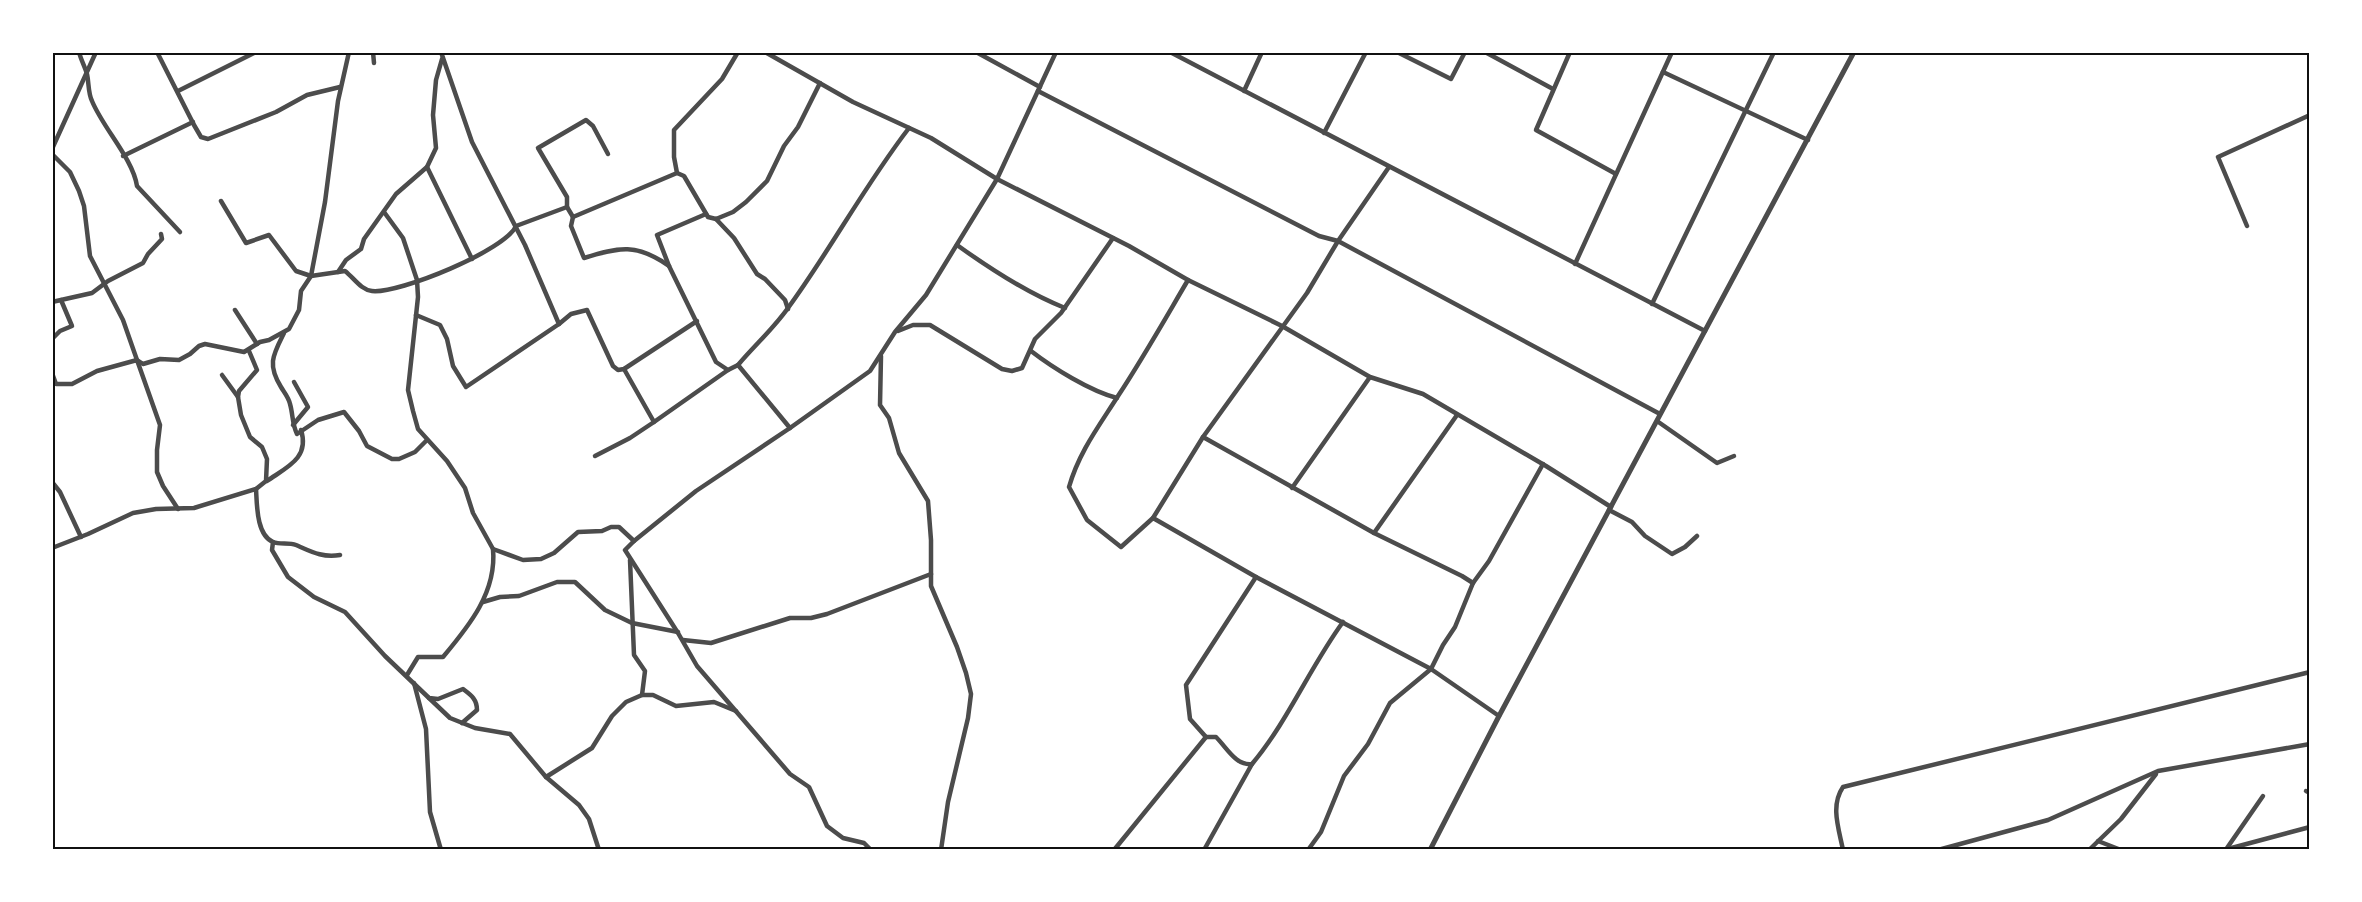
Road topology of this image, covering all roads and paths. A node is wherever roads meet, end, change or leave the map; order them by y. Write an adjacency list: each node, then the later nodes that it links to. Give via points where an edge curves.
1 (79, 52): 24 (street)
2 (96, 52): 24 (street)
3 (157, 52): 29 (street)
4 (256, 52): 29 (street)
5 (349, 52): 26 (street)
6 (373, 52): 22 (street)
7 (738, 52): 44 (street, via 722,79 674,130)
8 (765, 52): 25 (street)
9 (976, 52): 27 (street)
10 (1056, 52): 27 (street)
11 (1170, 52): 30 (street)
12 (1262, 52): 30 (street)
13 (1366, 52): 35 (street)
14 (1397, 52): 15 (street, via 1451,79)
15 (1466, 52)
16 (1485, 52): 28 (street)
17 (1570, 52): 28 (street)
18 (1672, 52): 23 (street)
19 (1774, 52): 31 (street)
20 (1854, 52): 36 (street)
21 (441, 55): 42 (street, via 433,115 436,148); 53 (street, via 472,142)
22 (374, 63)
23 (1663, 72): 31 (street); 45 (street)
24 (87, 73): 37 (street); 41 (street, via 90,98)
25 (820, 84): 34 (street); 52 (street, via 767,181 740,207)
26 (340, 88): 33 (street, via 307,95 276,112 208,139 201,137); 64 (street, via 325,202)
27 (1039, 89): 46 (street); 58 (street, via 1319,236)
28 (1553, 89): 45 (street, via 1536,130)
29 (178, 91): 33 (street)
30 (1244, 91): 35 (street)
31 (1745, 112): 36 (street); 70 (street)
32 (2310, 116): 54 (street, via 2218,157)
33 (193, 122): 41 (street)
34 (909, 128): 46 (street); 72 (street)
35 (1324, 133): 43 (street)
36 (1808, 140): 78 (street)
37 (54, 141): 38 (street)
38 (52, 149)
39 (52, 154): 67 (street, via 70,172 79,191 90,256)
40 (608, 154): 48 (street, via 593,126 586,120 538,148 567,197)
41 (123, 156): 55 (street, via 136,176 137,186)
42 (427, 167): 49 (street, via 396,194); 60 (street)
43 (1389, 167): 58 (street); 61 (street)
44 (677, 173): 50 (street, via 684,176); 51 (street)
45 (1616, 174): 61 (street)
46 (997, 179): 57 (street); 59 (street)
47 (221, 201): 64 (street, via 246,243 268,235 296,271)
48 (567, 207): 51 (street); 53 (street)
49 (384, 212): 63 (street, via 364,239 361,249 346,260); 65 (street, via 403,238)
50 (706, 214): 52 (street); 62 (street, via 657,235)
51 (574, 217): 62 (street, via 571,226 584,258 616,248 638,251)
52 (716, 219): 72 (street, via 734,238 757,274 785,300)
53 (516, 226): 60 (street, via 512,234); 76 (street)
54 (2247, 226)
55 (180, 232)
56 (161, 234): 67 (street, via 162,239 143,263)
57 (1113, 238): 66 (street); 71 (street)
58 (1338, 241): 77 (street, via 1307,293); 96 (street)
59 (957, 245): 71 (street, via 1003,275); 79 (street, via 926,295)
60 (472, 258): 65 (street)
61 (1575, 264): 70 (street)
62 (669, 266): 75 (street)
63 (338, 272): 64 (street); 65 (street, via 345,272 362,287 373,291)
64 (311, 276): 80 (street, via 301,291 296,317)
65 (417, 280): 74 (street)
66 (1188, 280): 77 (street); 95 (street)
67 (104, 285): 68 (street, via 92,293); 86 (street, via 123,320)
68 (61, 300): 69 (street); 81 (street, via 72,326)
69 (52, 302)
70 (1652, 304): 78 (street)
71 (1065, 308): 84 (street, via 1035,339)
72 (788, 309): 87 (street)
73 (235, 310): 82 (street)
74 (416, 315): 76 (street, via 440,325 447,339 452,366 466,387); 104 (street, via 408,390 418,429)
75 (697, 321): 88 (street); 89 (street, via 716,362)
76 (559, 324): 88 (street, via 571,314 587,310 613,366)
77 (1282, 326): 92 (street); 103 (street)
78 (1705, 330): 96 (street)
79 (896, 332): 84 (street, via 913,325 930,325 1008,371 1022,368); 85 (street)
80 (284, 333): 82 (street); 100 (street, via 272,357 272,369 290,402)
81 (52, 339)
82 (257, 344): 83 (street)
83 (249, 350): 86 (street, via 240,353 205,344 180,360 160,359 142,364); 94 (street, via 257,370 239,391)
84 (1031, 351): 95 (street, via 1061,371)
85 (881, 356): 101 (street, via 870,371); 124 (street, via 880,405 888,418 899,453 928,501)
86 (137, 360): 90 (street, via 97,371 72,384 56,384); 113 (street, via 160,425 157,472 162,486)
87 (738, 366): 89 (street); 101 (street)
88 (624, 370): 99 (street)
89 (728, 370): 99 (street)
90 (52, 373)
91 (222, 375): 94 (street)
92 (1370, 377): 97 (street, via 1423,394); 110 (street)
93 (294, 382): 100 (street, via 308,407)
94 (238, 397): 108 (street, via 250,437 262,447 268,459)
95 (1117, 398): 114 (street, via 1088,441 1069,487 1087,520 1120,547)
96 (1660, 414): 98 (street)
97 (1457, 415): 107 (street); 115 (street)
98 (1656, 421): 106 (street, via 1717,463); 112 (street)
99 (654, 422): 105 (street)
100 (293, 425): 102 (street, via 297,434)
101 (790, 428): 118 (street, via 696,491)
102 (301, 430): 104 (street, via 318,420 344,412 360,431 367,446 399,460 415,452); 108 (street, via 305,442 300,455)
103 (1203, 437): 110 (street); 114 (street)
104 (427, 440): 121 (street, via 447,461 465,488 473,513)
105 (595, 456)
106 (1734, 456)
107 (1543, 464): 112 (street); 126 (street)
108 (266, 481): 111 (street)
109 (52, 482): 117 (street)
110 (1292, 488): 115 (street)
111 (256, 489): 113 (street, via 194,508); 119 (street, via 261,523 266,536)
112 (1610, 508): 116 (street, via 1672,554); 139 (street)
113 (178, 509): 117 (street, via 156,508 133,513)
114 (1153, 518): 125 (street)
115 (1374, 533): 126 (street)
116 (1697, 536)
117 (81, 537): 120 (street)
118 (634, 541): 121 (street, via 618,527 611,527 602,531 578,532 554,553 541,559 523,560); 123 (street, via 625,550)
119 (273, 542): 122 (street, via 293,543 326,558); 134 (street, via 272,550 288,577 314,597 344,612)
120 (52, 548)
121 (493, 549): 127 (street, via 494,561)
122 (340, 556)
123 (630, 558): 129 (street); 130 (street)
124 (931, 574): 131 (street, via 827,614 790,618 711,643); 153 (street, via 931,586 957,647 970,694)
125 (1256, 577): 128 (street); 141 (street, via 1186,685 1190,719)
126 (1474, 583): 132 (street, via 1455,627)
127 (483, 602): 129 (street, via 520,596 557,582 575,582 605,610); 134 (street, via 443,657 418,657)
128 (1344, 622): 132 (street); 143 (street, via 1328,643 1272,739)
129 (632, 623): 130 (street); 136 (street, via 634,654 645,671)
130 (678, 632): 131 (street)
131 (683, 640): 138 (street, via 697,666)
132 (1431, 669): 139 (street); 156 (street, via 1390,703 1368,744 1344,776 1320,832)
133 (2310, 672): 158 (street, via 1844,787 1838,795 1835,810)
134 (407, 675): 135 (street)
135 (413, 682): 137 (street); 150 (street, via 426,729 430,812)
136 (642, 695): 138 (street, via 653,695 676,706 714,702); 145 (street, via 626,702 612,716 592,748)
137 (429, 698): 140 (street, via 450,718); 140 (street, via 438,699 463,689 472,696 477,710)
138 (738, 712): 152 (street, via 790,774 809,787 827,826 843,838 864,843)
139 (1499, 716): 157 (street)
140 (462, 724): 145 (street, via 510,734)
141 (1206, 736): 143 (street, via 1216,737 1238,762); 154 (street)
142 (2310, 744): 144 (street)
143 (1252, 764): 155 (street)
144 (2158, 771): 148 (street, via 2121,820); 159 (street, via 2048,820)
145 (546, 778): 151 (street, via 579,805)
146 (2263, 796): 149 (street)
147 (2310, 827): 149 (street)
148 (2098, 841): 160 (street); 161 (street)
149 (2226, 849)
150 (441, 850)
151 (600, 850)
152 (871, 850)
153 (941, 850)
154 (1114, 850)
155 (1204, 850)
156 (1308, 850)
157 (1430, 850)
158 (1843, 850)
159 (1938, 850)
160 (2089, 850)
161 (2121, 850)

